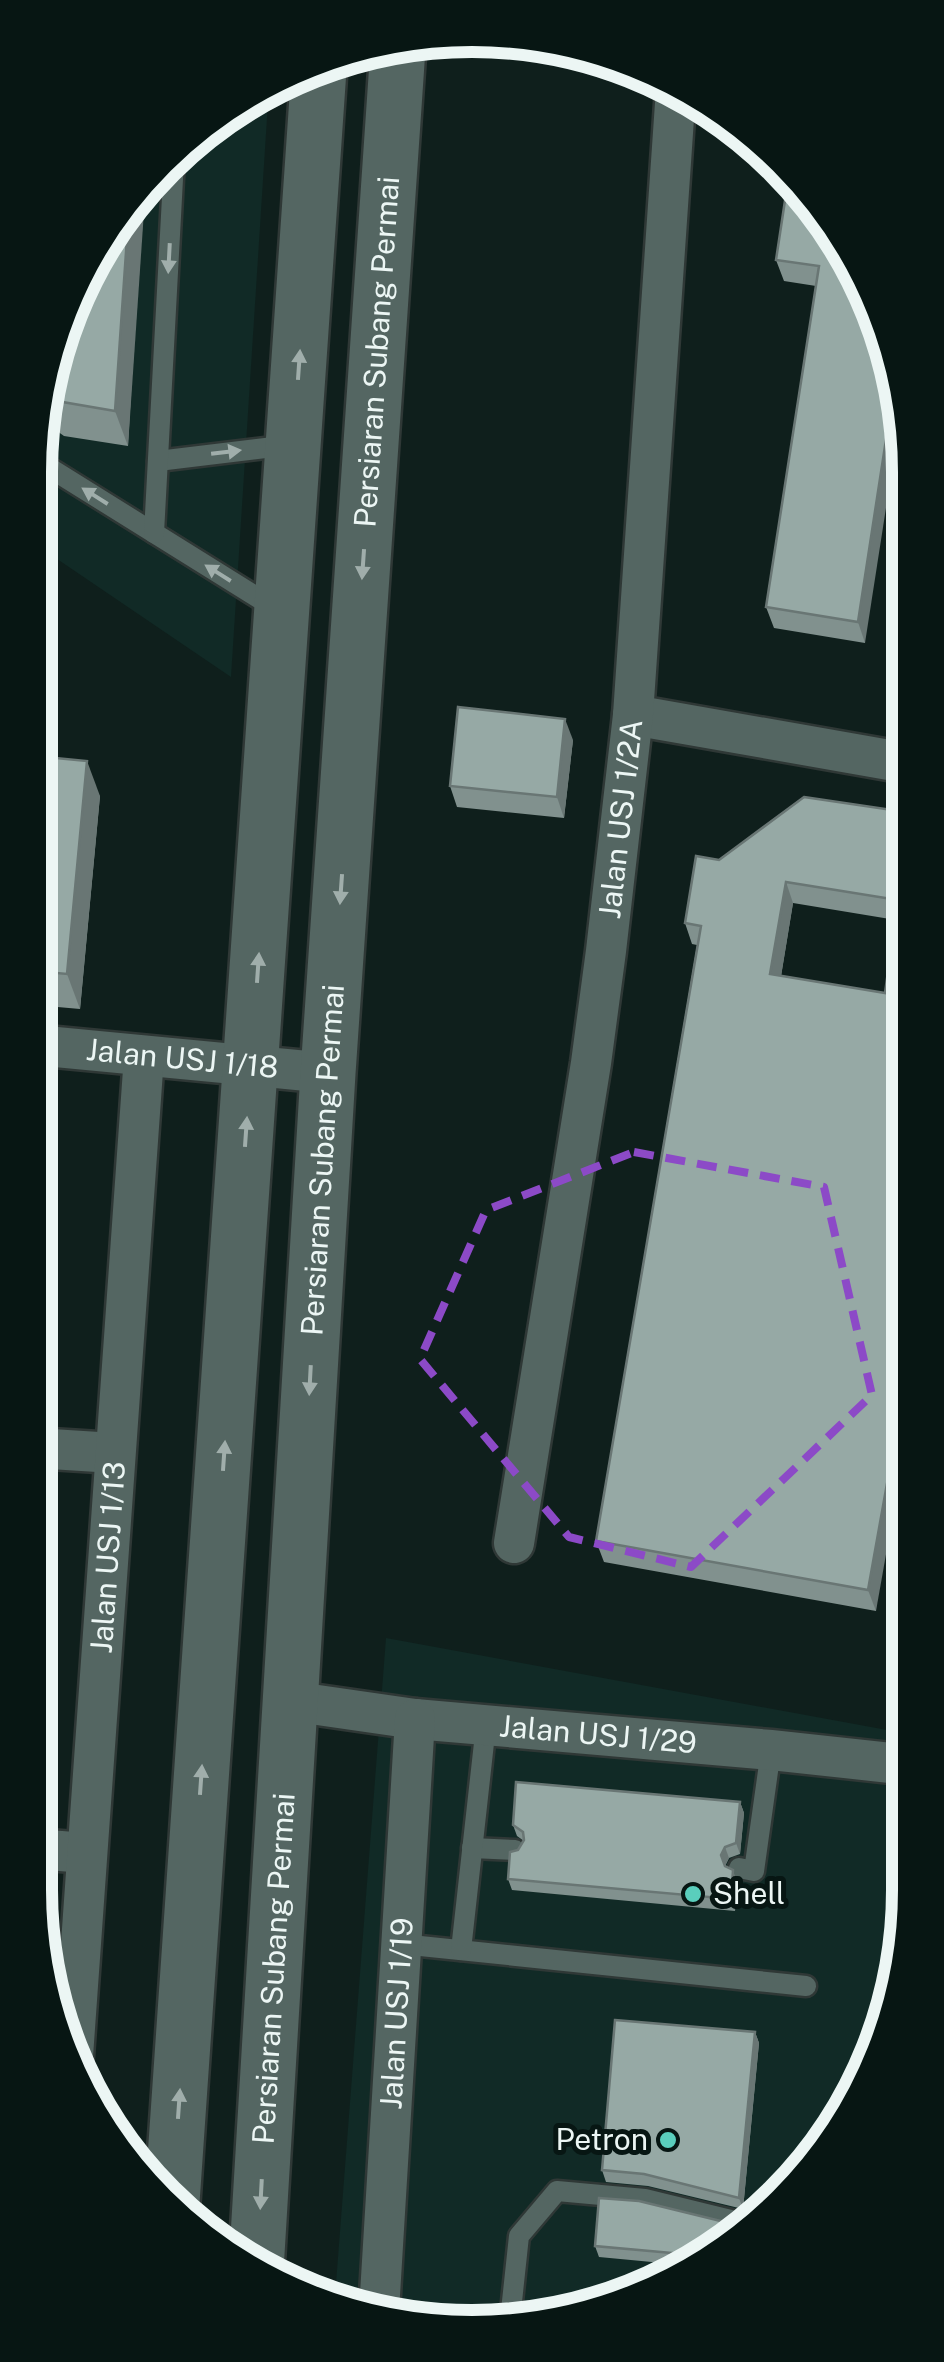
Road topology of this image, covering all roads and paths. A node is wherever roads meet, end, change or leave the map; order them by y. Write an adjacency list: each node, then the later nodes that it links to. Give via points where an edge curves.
1 (397, 60): 15 (main road, Persiaran Subang Permai, one-way to 15)
2 (318, 82): 5 (main road, one-way to 2)
3 (675, 105): 10 (street, Jalan USJ 1/2A)
4 (173, 177): 6 (lane, one-way to 6)
5 (294, 444): 6 (lane, one-way to 5); 9 (main road)
6 (158, 461): 8 (lane)
7 (52, 469): 8 (lane, one-way to 7)
8 (154, 533): 9 (lane, one-way to 8)
9 (282, 612): 14 (main road, one-way to 9)
10 (634, 715): 11 (street); 18 (street, Jalan USJ 1/2A, via 596,1026)
11 (892, 761)
12 (52, 1047): 13 (street, Jalan USJ 1/18)
13 (144, 1056): 14 (street, Jalan USJ 1/18); 17 (street, Jalan USJ 1/13)
14 (251, 1066): 15 (street, Jalan USJ 1/18); 33 (main road, one-way to 14)
15 (328, 1074): 19 (main road, Persiaran Subang Permai, one-way to 19)
16 (52, 1449): 17 (street)
17 (114, 1453): 27 (street, Jalan USJ 1/13)
18 (514, 1544)
19 (290, 1701): 20 (street, Jalan USJ 1/29); 35 (main road, Persiaran Subang Permai, one-way to 35)
20 (415, 1719): 21 (street, Jalan USJ 1/29); 29 (street, Jalan USJ 1/19)
21 (486, 1725): 22 (street, Jalan USJ 1/29); 24 (lane)
22 (771, 1750): 23 (street, Jalan USJ 1/29); 28 (lane, via 754,1871)
23 (892, 1764)
24 (472, 1848): 26 (lane); 30 (lane)
25 (52, 1850): 27 (street)
26 (516, 1850)
27 (86, 1853): 32 (street, Jalan USJ 1/13)
28 (739, 1868)
29 (401, 1944): 30 (lane); 36 (street, Jalan USJ 1/19)
30 (461, 1950): 31 (lane)
31 (806, 1986)
32 (75, 2025)
33 (173, 2185)
34 (732, 2219): 37 (lane, via 645,2199 557,2191 519,2236)
35 (257, 2250)
36 (379, 2299)
37 (511, 2308)

